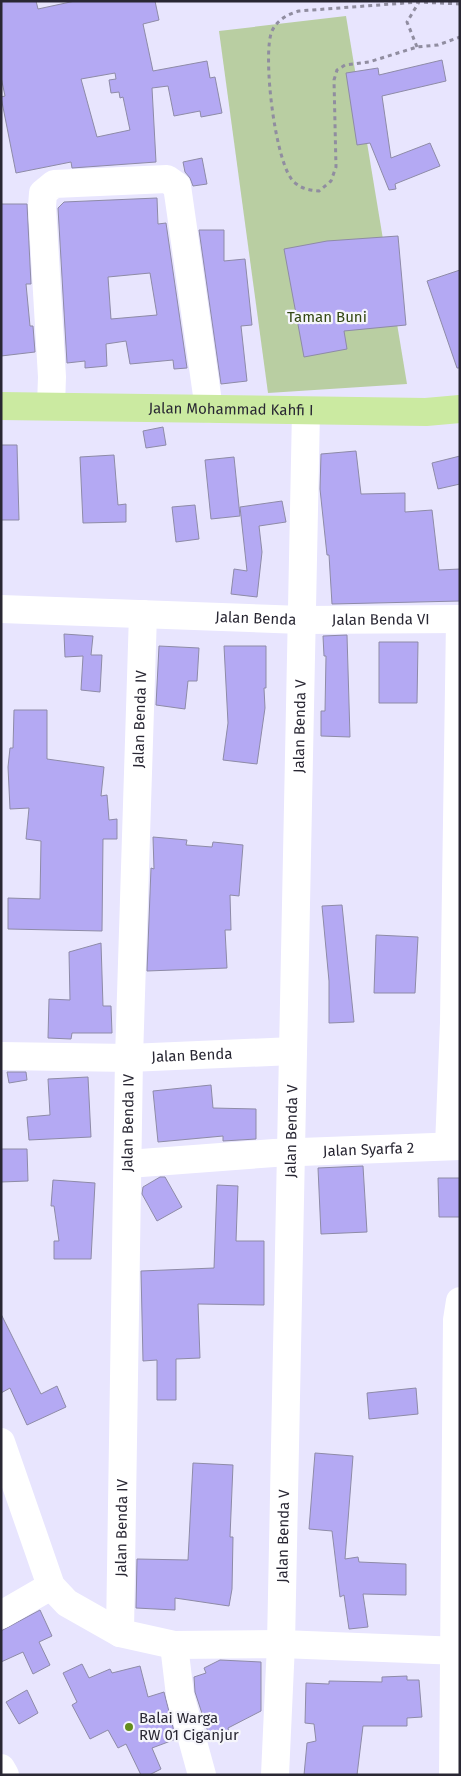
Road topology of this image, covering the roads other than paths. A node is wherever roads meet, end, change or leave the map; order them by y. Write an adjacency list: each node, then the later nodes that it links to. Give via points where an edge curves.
1 (51, 405): 2 (main road, Jalan Mohammad Kahfi I); 4 (main road, Jalan Mohammad Kahfi I); 4 (street, via 43,193 54,184 167,179 177,186)
2 (1, 406)
3 (460, 409): 5 (main road, Jalan Mohammad Kahfi I, via 426,412)
4 (209, 410): 5 (main road, Jalan Mohammad Kahfi I)
5 (306, 410): 8 (street, Jalan Benda)
6 (1, 608): 7 (street, Jalan Benda)
7 (143, 614): 8 (street, Jalan Benda); 13 (street, Jalan Benda IV)
8 (302, 620): 9 (street, Jalan Benda VI); 11 (street, Jalan Benda V)
9 (460, 620): 10 (street)
10 (457, 1022): 14 (street)
11 (293, 1051): 13 (street, Jalan Benda); 15 (street, Jalan Benda V)
12 (1, 1056): 13 (street, Jalan Benda)
13 (129, 1058): 16 (street, Jalan Benda IV)
14 (454, 1146): 15 (street, Jalan Syarfa 2)
15 (291, 1152): 16 (street, Jalan Syarfa 2); 22 (street, Jalan Benda V)
16 (128, 1164): 21 (street, Jalan Benda IV)
17 (460, 1301): 24 (street, via 457,1320)
18 (1, 1442): 19 (street)
19 (51, 1586): 20 (street); 21 (street, via 67,1603)
20 (1, 1615)
21 (120, 1633): 23 (street)
22 (281, 1644): 23 (street); 24 (street); 28 (street, Jalan Benda V)
23 (174, 1645): 27 (street, via 180,1695)
24 (456, 1651): 29 (street)
25 (1, 1768): 26 (street)
26 (5, 1775)
27 (202, 1775)
28 (275, 1775)
29 (453, 1775)

